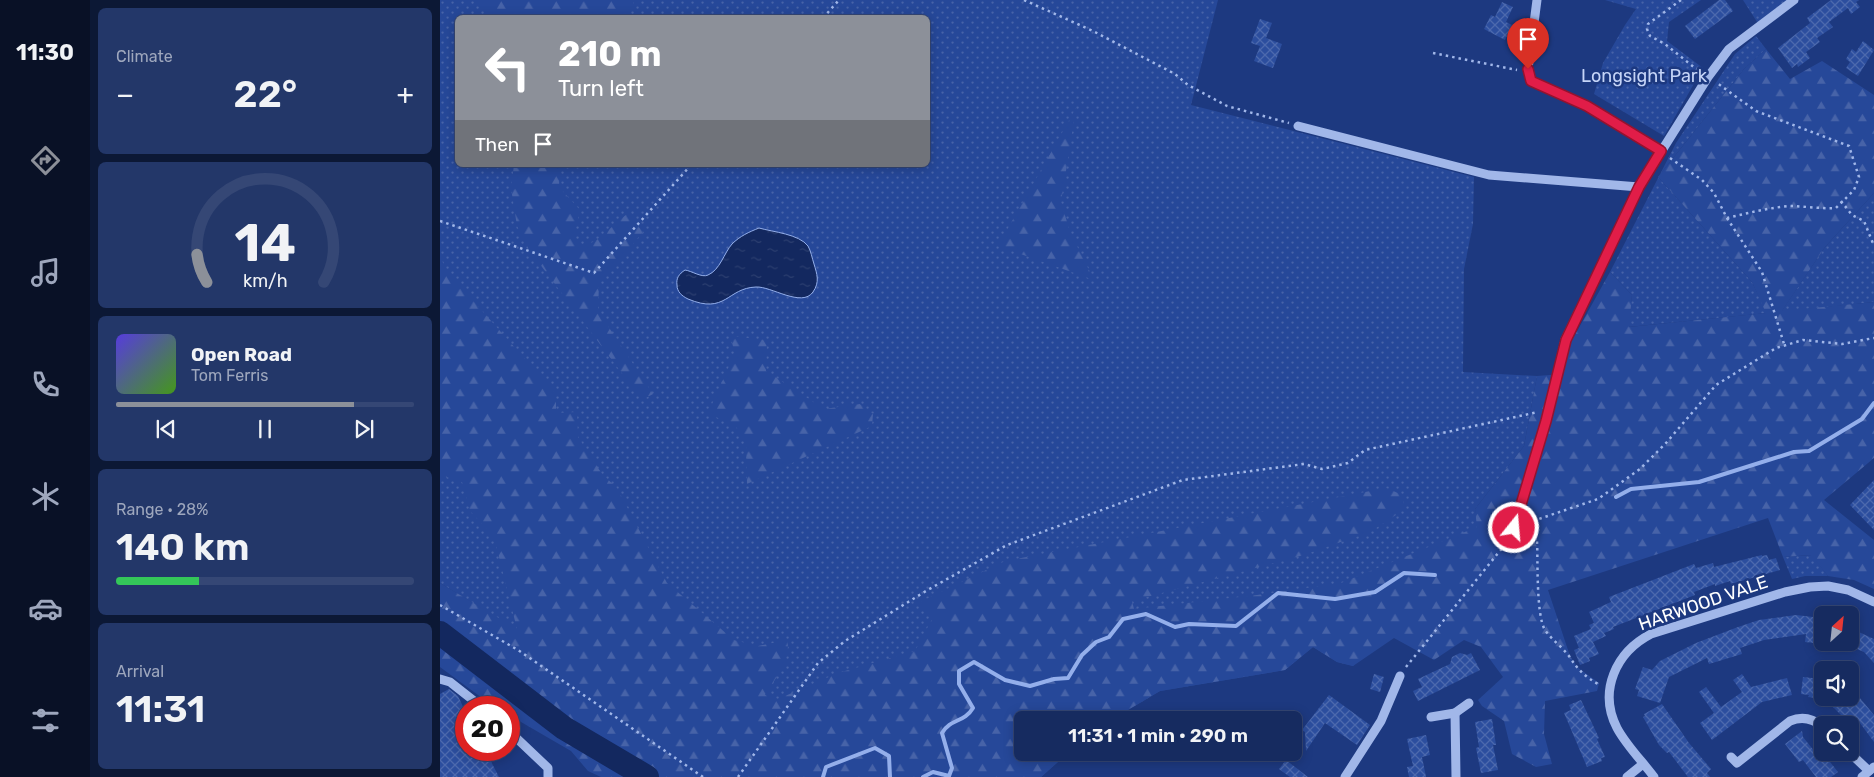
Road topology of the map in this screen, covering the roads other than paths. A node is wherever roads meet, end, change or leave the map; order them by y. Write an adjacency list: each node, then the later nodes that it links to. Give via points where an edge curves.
1 (1537, 0): 5 (street, via 1528,72 1531,81 1587,106)
2 (1794, 0): 3 (street)
3 (1781, 4): 5 (street, via 1729,49)
4 (1298, 126): 6 (street, via 1489,175)
5 (1661, 151): 6 (street)
6 (1639, 187): 7 (street, via 1566,340)
7 (1514, 528)
8 (1874, 602): 19 (street, HARWOOD VALE, via 1848,590 1810,587 1785,592 1642,639 1624,655 1609,686 1612,716)
9 (1400, 676): 22 (street, via 1380,721)
10 (440, 679): 11 (street, via 450,682)
11 (467, 696)
12 (1469, 703): 13 (street)
13 (1455, 713): 14 (street); 23 (street)
14 (1432, 717)
15 (1814, 721): 17 (street, via 1798,717 1737,763)
16 (520, 741): 21 (street, via 548,768)
17 (1732, 757)
18 (1858, 761): 20 (street)
19 (1643, 764): 24 (street); 25 (street, HARWOOD VALE)
20 (1868, 772)
21 (548, 777)
22 (1345, 777)
23 (1456, 777)
24 (1627, 777)
25 (1654, 777)

